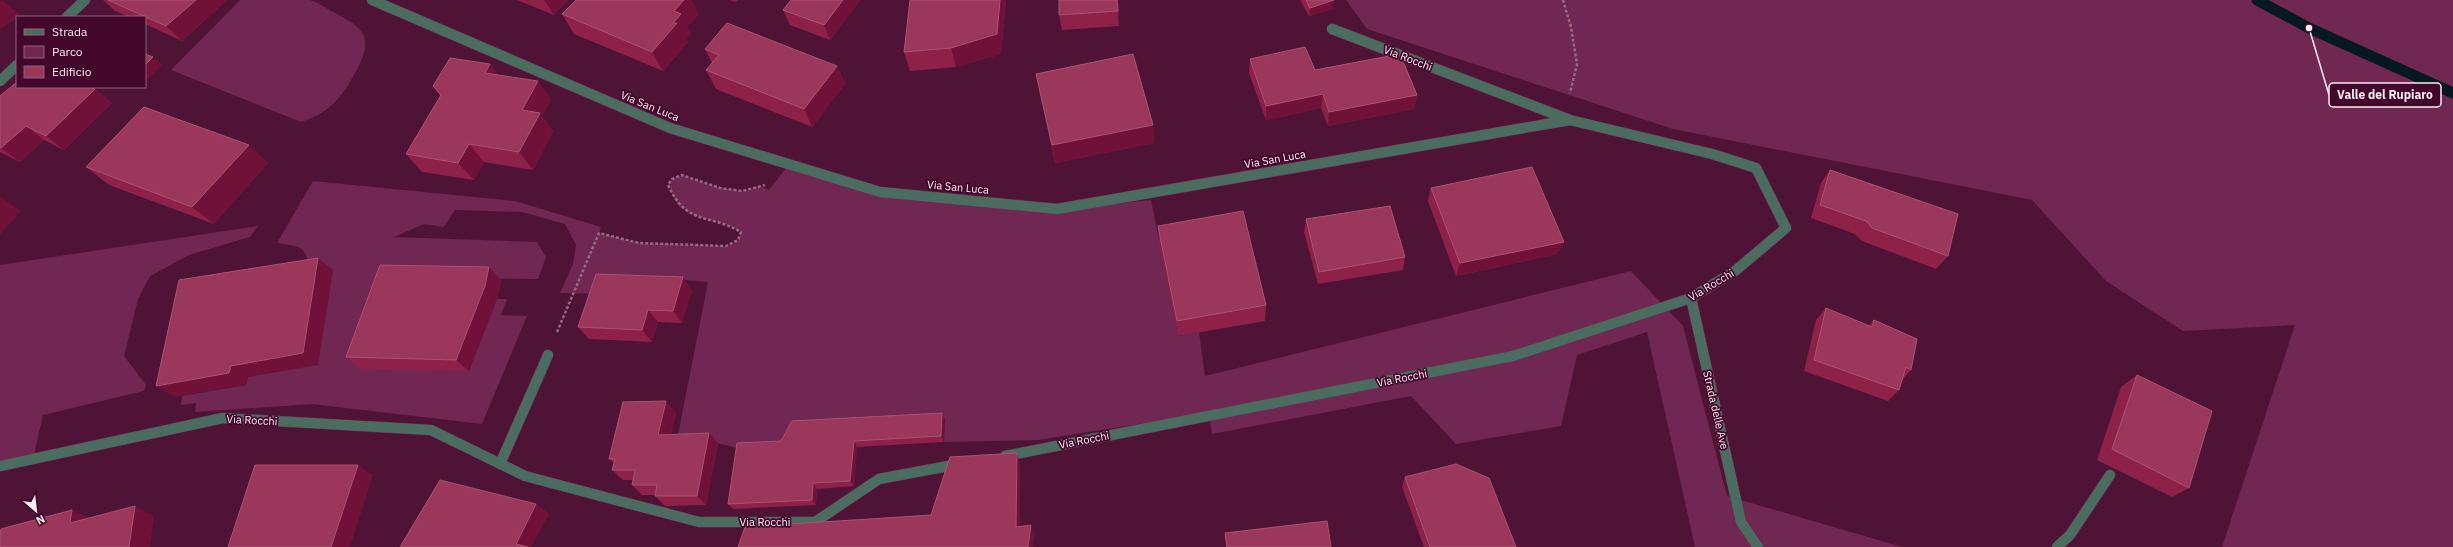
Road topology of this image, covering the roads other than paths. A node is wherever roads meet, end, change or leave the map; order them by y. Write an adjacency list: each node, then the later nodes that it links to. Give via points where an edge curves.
1 (85, 0): 3 (street)
2 (372, 0): 7 (street, Via San Luca, via 670,128 880,192 1057,209)
3 (68, 16)
4 (1332, 29): 7 (street, Via Rocchi)
5 (16, 66): 6 (street)
6 (0, 81)
7 (1567, 118): 8 (street, Via Rocchi, via 1712,154 1756,168 1786,228 1735,271)
8 (1691, 298): 10 (street, Via Rocchi, via 1513,356); 15 (street, Strada delle Ave, via 1741,522)
9 (548, 355): 12 (street)
10 (990, 459)
11 (968, 463): 12 (street, Via Rocchi, via 879,479 815,522 699,522 525,476)
12 (500, 464): 13 (street, Via Rocchi, via 431,430 223,418)
13 (0, 466)
14 (2110, 475): 16 (street, via 2070,535)
15 (1758, 547)
16 (2057, 547)

